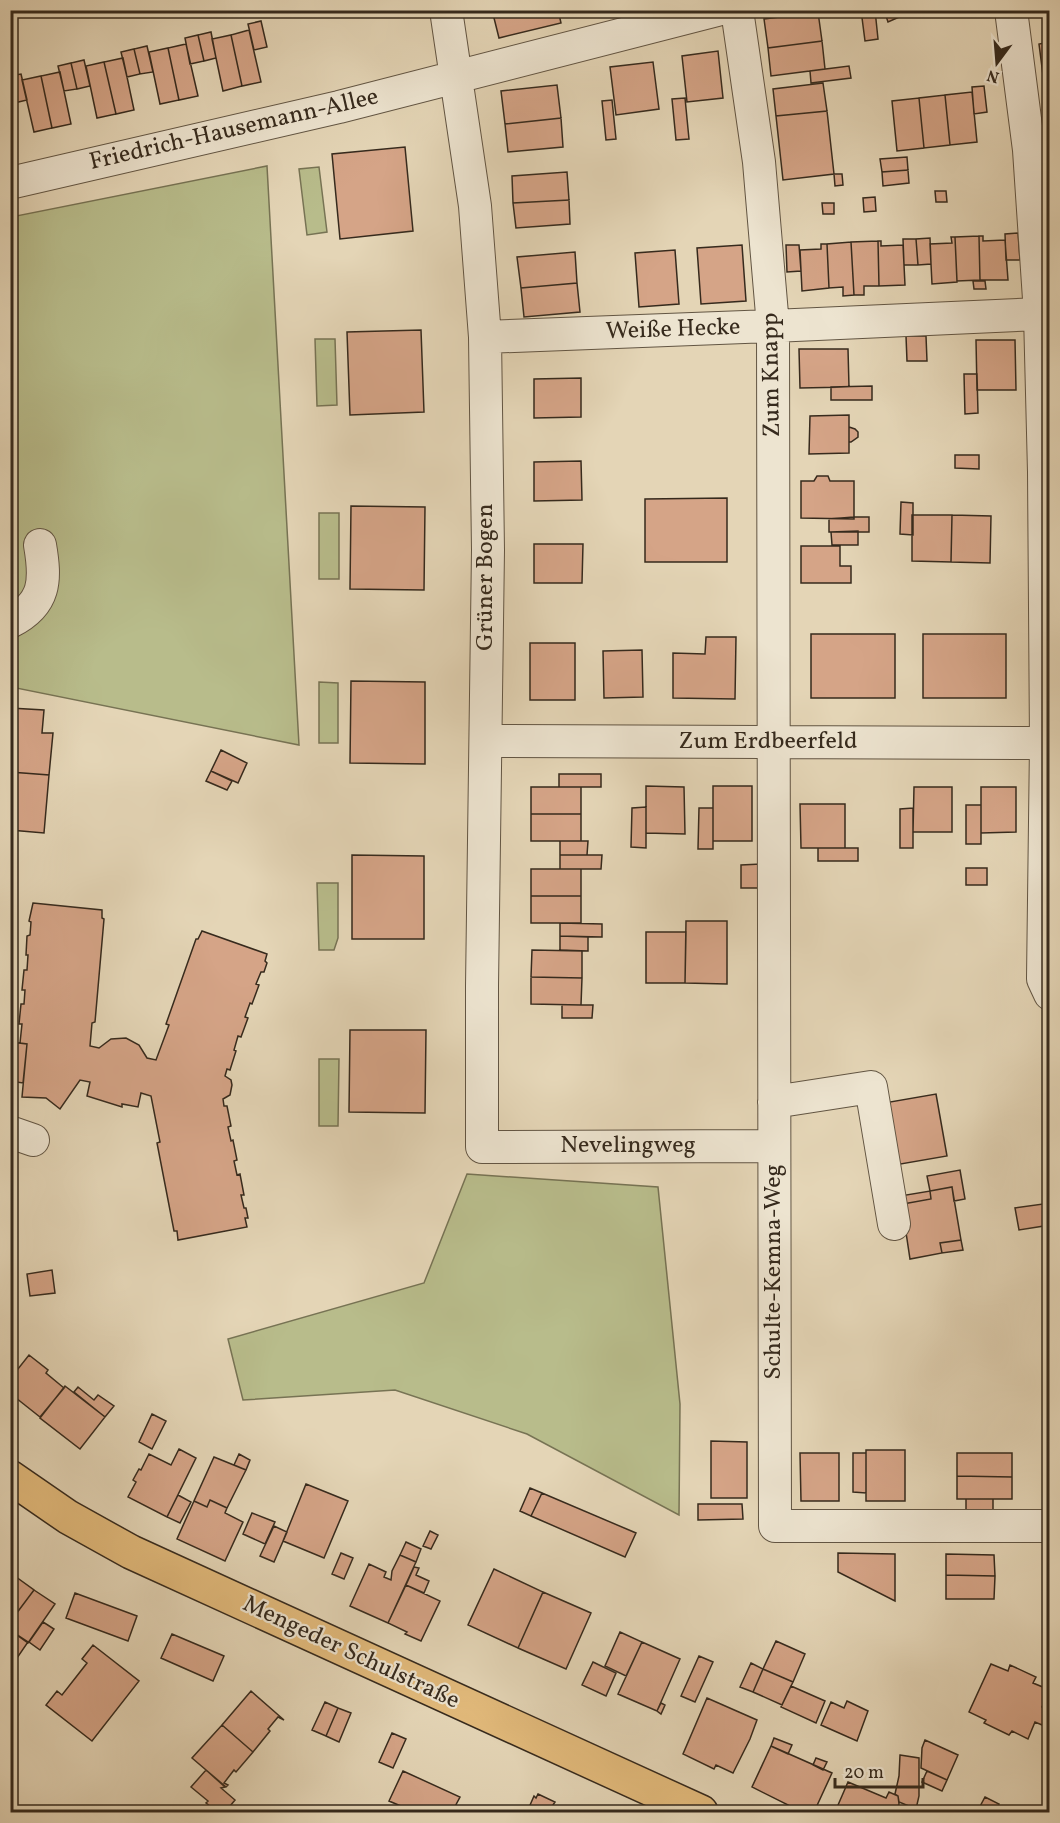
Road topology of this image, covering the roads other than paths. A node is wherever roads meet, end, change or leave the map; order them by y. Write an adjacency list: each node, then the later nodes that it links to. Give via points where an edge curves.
1 (446, 10): 5 (street, Grüner Bogen)
2 (717, 10): 5 (street, Friedrich-Hausemann-Allee)
3 (737, 10): 8 (street, Zum Knapp, via 759,162)
4 (1011, 10): 7 (street, via 1029,150)
5 (457, 76): 6 (street, Friedrich-Hausemann-Allee); 9 (street, Grüner Bogen, via 475,206)
6 (10, 183)
7 (1040, 314): 8 (street, Weiße Hecke); 14 (street)
8 (773, 326): 9 (street, Weiße Hecke); 13 (street, Zum Knapp)
9 (485, 337): 12 (street, Grüner Bogen)
10 (40, 545): 11 (street, via 42,587 24,616)
11 (10, 622)
12 (486, 741): 13 (street, Zum Erdbeerfeld); 18 (street, Grüner Bogen)
13 (774, 742): 14 (street, Zum Erdbeerfeld); 16 (street, Schulte-Kemna-Weg)
14 (1048, 744): 15 (street, via 1043,979)
15 (1050, 994)
16 (774, 1102): 17 (street, Schulte-Kemna-Weg); 19 (street, via 871,1087)
17 (774, 1146): 18 (street, Nevelingweg); 21 (street, Schulte-Kemna-Weg, via 775,1526)
18 (482, 1147)
19 (894, 1224)
20 (10, 1477): 22 (main road, Mengeder Schulstraße, via 68,1517 131,1552)
21 (1050, 1526)
22 (701, 1812)

